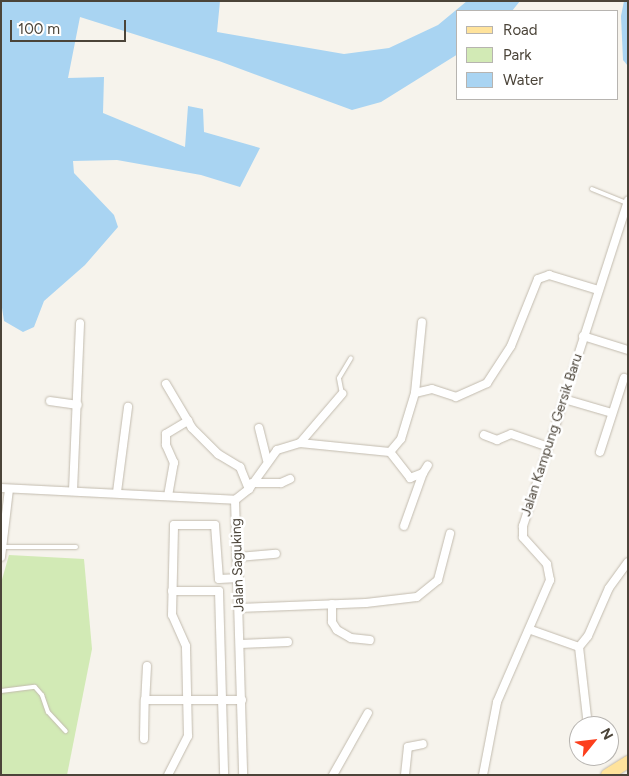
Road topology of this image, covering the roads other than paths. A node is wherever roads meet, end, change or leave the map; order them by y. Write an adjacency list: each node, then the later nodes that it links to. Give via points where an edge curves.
1 (592, 189): 2 (lane)
2 (627, 201): 3 (street, Jalan Kampung Gersik Baru)
3 (598, 290): 6 (street, Jalan Kampung Gersik Baru); 11 (street, via 549,275 538,279 511,346 487,383 456,397 432,389)
4 (422, 322): 11 (street)
5 (80, 323): 15 (street)
6 (583, 336): 7 (street); 13 (street, Jalan Kampung Gersik Baru)
7 (628, 350)
8 (351, 358): 12 (lane, via 339,378)
9 (624, 378): 17 (street)
10 (166, 384): 18 (street)
11 (415, 393): 23 (street, via 401,439)
12 (342, 394): 21 (street)
13 (564, 398): 17 (street); 22 (street, Jalan Kampung Gersik Baru)
14 (50, 401): 15 (street)
15 (78, 405): 31 (street)
16 (128, 407): 32 (street)
17 (612, 413): 24 (street)
18 (188, 421): 29 (street, via 218,454 240,467); 33 (street, via 166,434 166,445 174,463)
19 (259, 428): 25 (street)
20 (484, 435): 22 (street, via 497,440 512,434)
21 (300, 444): 23 (street); 25 (street, via 277,450)
22 (548, 447): 49 (street, Jalan Kampung Gersik Baru, via 522,532 529,547 550,571 550,580)
23 (390, 452): 27 (street, via 410,478)
24 (600, 452)
25 (267, 460): 29 (street)
26 (428, 465): 27 (street)
27 (423, 473): 35 (street)
28 (290, 479): 29 (street)
29 (251, 486): 34 (street)
30 (5, 489): 31 (street, Jalan Saguking); 37 (street)
31 (73, 491): 32 (street, Jalan Saguking)
32 (117, 492): 33 (street, Jalan Saguking)
33 (168, 496): 34 (street, Jalan Saguking)
34 (235, 500): 41 (street, Jalan Saguking)
35 (404, 526)
36 (450, 534): 47 (street, via 443,570 423,594 412,598)
37 (2, 547): 38 (lane); 40 (street)
38 (76, 548)
39 (276, 554): 41 (street)
40 (1, 557)
41 (238, 557): 43 (street, Jalan Saguking)
42 (628, 562): 53 (street, via 609,588 588,636)
43 (239, 578): 44 (street); 48 (street, Jalan Saguking)
44 (219, 579): 45 (street); 46 (street, via 215,525 178,524 172,528)
45 (219, 590): 46 (street); 58 (street)
46 (172, 591): 59 (street, via 173,620 186,646)
47 (332, 604): 48 (street); 50 (street, via 332,622 337,630 351,638)
48 (239, 608): 52 (street, Jalan Saguking)
49 (531, 630): 53 (street); 72 (street, Jalan Kampung Gersik Baru, via 493,715)
50 (370, 640)
51 (288, 642): 52 (street)
52 (240, 644): 57 (street, Jalan Saguking)
53 (579, 647): 61 (street)
54 (147, 666): 56 (street)
55 (1, 691): 62 (lane, via 35,687 42,695 48,712)
56 (146, 700): 59 (street); 63 (street)
57 (242, 700): 58 (street); 69 (street, Jalan Saguking)
58 (223, 701): 59 (street); 68 (street)
59 (186, 702): 67 (street, via 187,741)
60 (368, 713): 70 (street)
61 (587, 716)
62 (66, 731)
63 (144, 739)
64 (423, 744): 71 (street, via 408,747)
65 (628, 762): 73 (main road)
66 (628, 769): 74 (main road)
67 (168, 775)
68 (224, 775)
69 (243, 775)
70 (333, 775)
71 (405, 775)
72 (483, 775)
73 (607, 775)
74 (614, 775)

